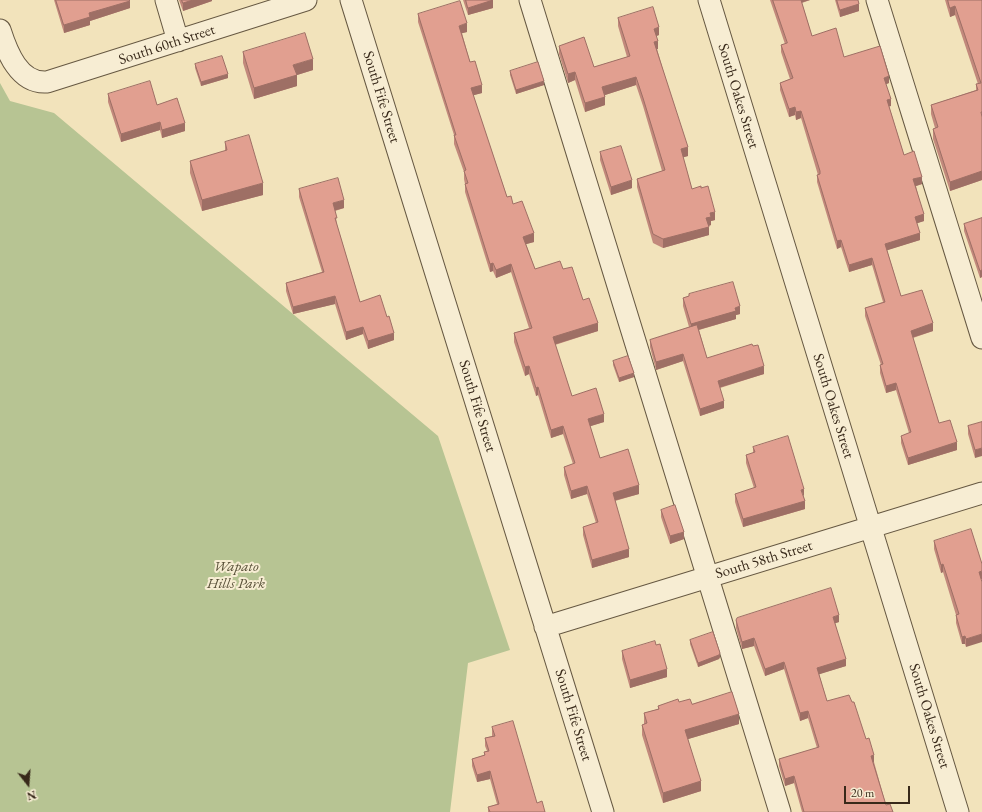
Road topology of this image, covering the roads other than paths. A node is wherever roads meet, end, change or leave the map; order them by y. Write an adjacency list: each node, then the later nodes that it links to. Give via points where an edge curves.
1 (166, 0): 8 (street)
2 (306, 0): 8 (street, South 60th Street)
3 (351, 0): 13 (street, South Fife Street)
4 (530, 0): 12 (street)
5 (709, 0): 11 (street, South Oakes Street)
6 (877, 0): 9 (street)
7 (0, 30): 8 (street, South 60th Street, via 13,62 27,78 37,82 47,82)
8 (178, 41)
9 (982, 338)
10 (982, 493): 11 (street, South 58th Street)
11 (871, 527): 12 (street, South 58th Street); 16 (street, South Oakes Street)
12 (708, 577): 13 (street, South 58th Street); 15 (street)
13 (545, 626): 14 (street, South Fife Street)
14 (603, 812)
15 (780, 812)
16 (958, 812)

